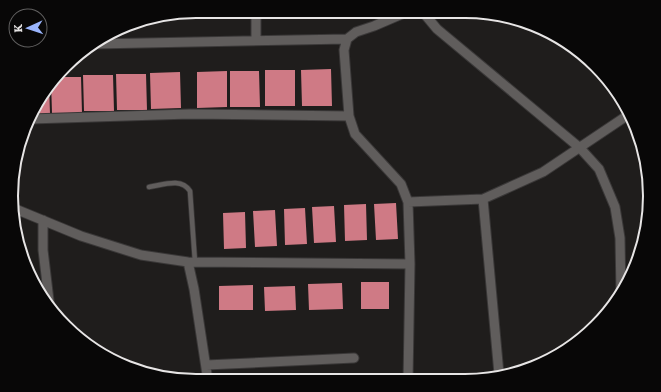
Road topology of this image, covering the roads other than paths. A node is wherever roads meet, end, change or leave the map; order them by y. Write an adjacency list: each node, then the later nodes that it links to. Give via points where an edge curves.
1 (256, 18): 5 (street)
2 (393, 18): 4 (street, via 356,32)
3 (428, 18): 10 (street, via 437,29)
4 (347, 39): 5 (street); 7 (street, via 344,50)
5 (256, 40): 6 (street)
6 (104, 44)
7 (349, 116): 9 (street, via 190,114); 13 (street, via 355,134 401,184)
8 (625, 117): 10 (street)
9 (35, 119)
10 (580, 148): 12 (street, via 543,172); 18 (street, via 599,170 615,207 620,238)
11 (149, 187): 16 (lane, via 177,182 184,184 190,191)
12 (483, 199): 13 (street); 22 (street)
13 (408, 202): 17 (street)
14 (18, 210): 15 (street)
15 (43, 220): 16 (street, via 81,236 141,255); 19 (street, via 43,250)
16 (191, 262): 17 (street); 21 (street)
17 (410, 264): 24 (street)
18 (621, 282)
19 (48, 296)
20 (354, 358): 21 (street)
21 (206, 365): 23 (street)
22 (498, 371)
23 (207, 374)
24 (408, 374)

